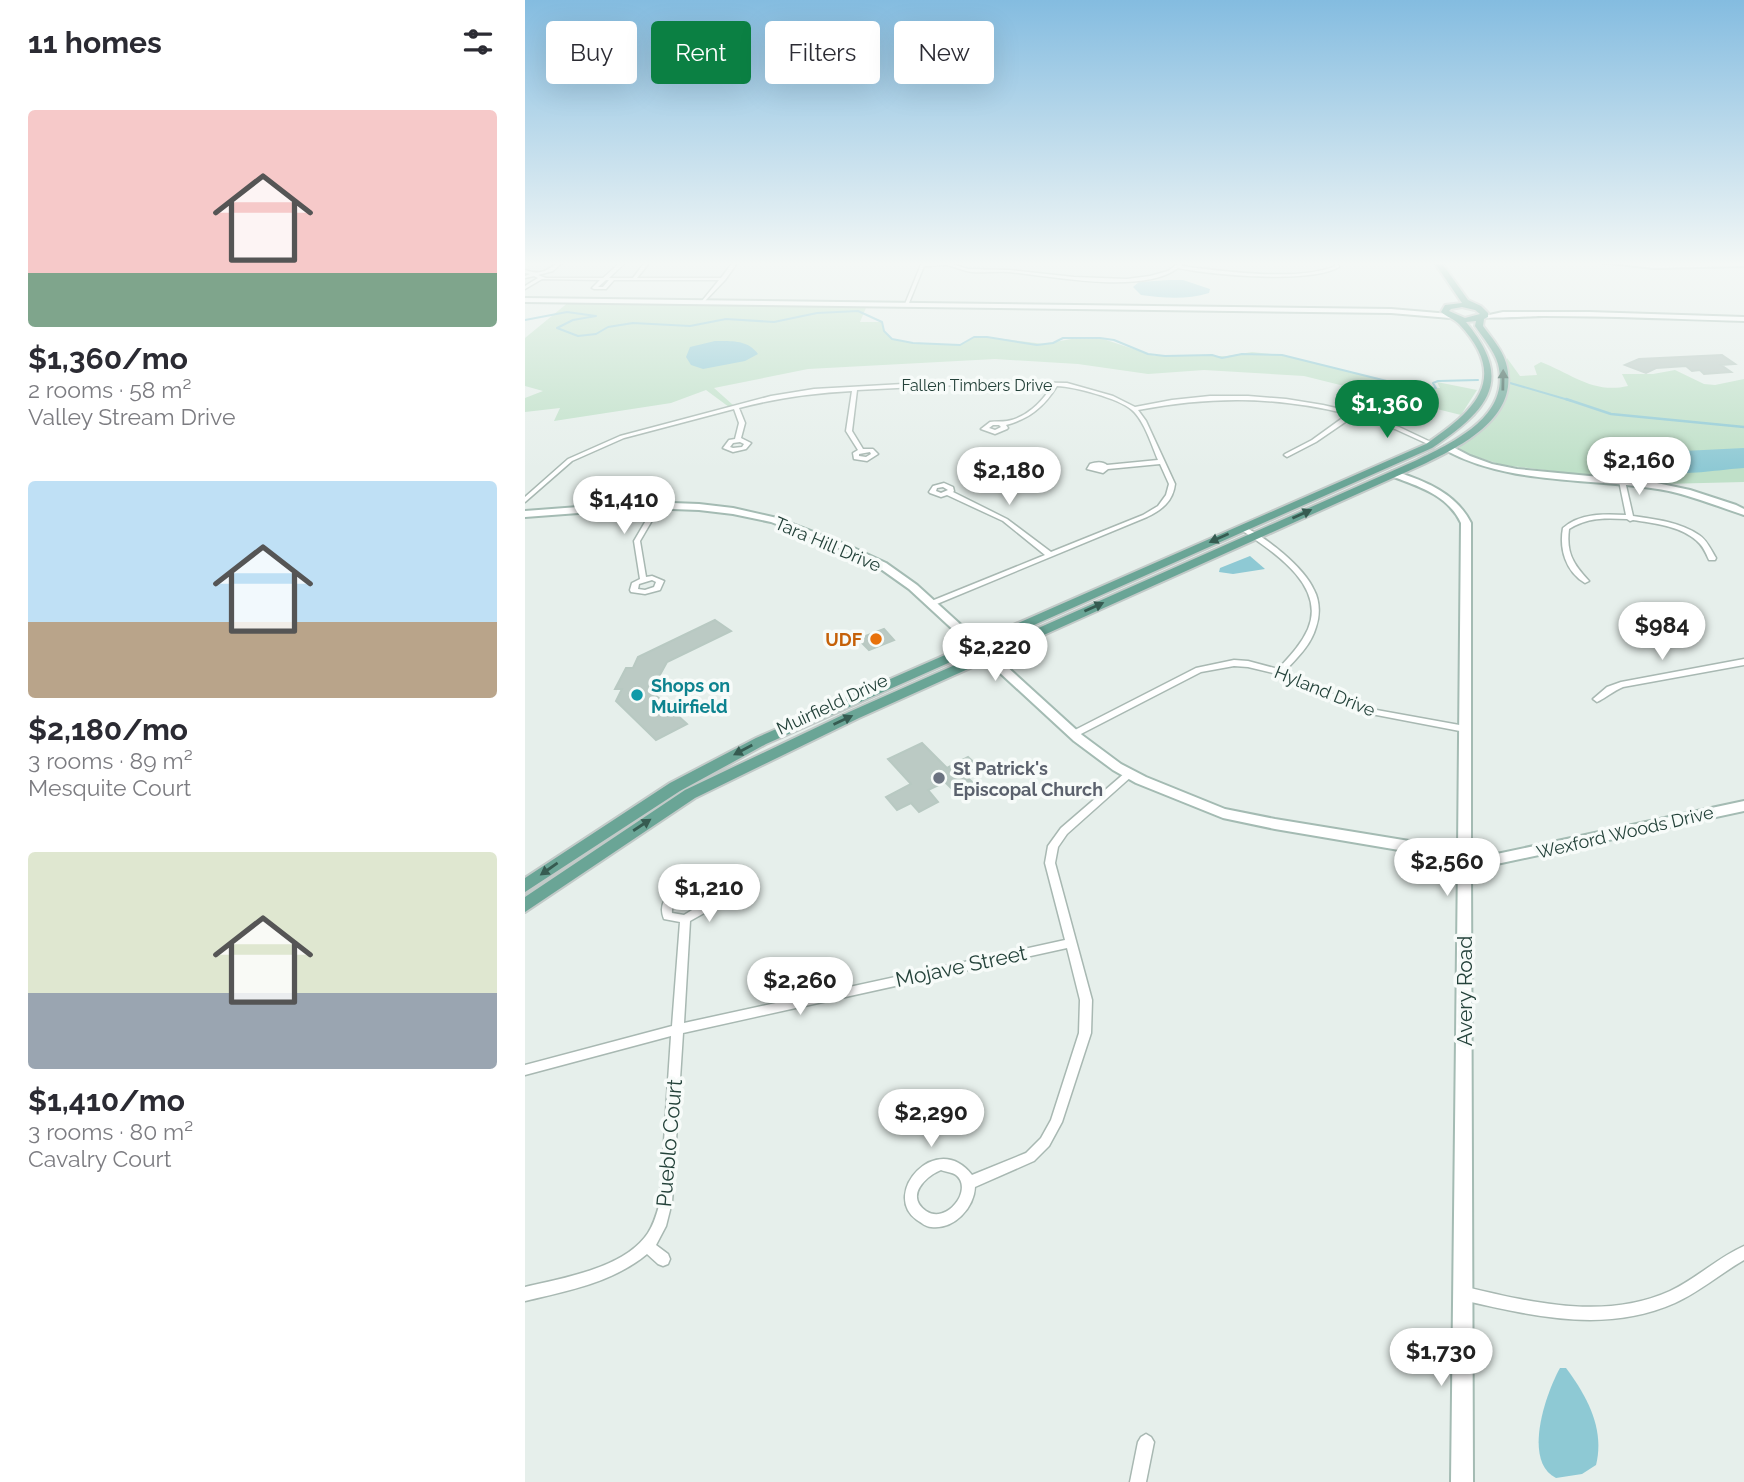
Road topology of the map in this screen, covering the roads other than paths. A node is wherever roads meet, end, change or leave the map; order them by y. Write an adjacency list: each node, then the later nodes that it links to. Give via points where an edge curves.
1 (1467, 331): 4 (main road, via 1482,351)
2 (1482, 331): 13 (main road, one-way to 2, via 1478,428 1502,394 1502,363)
3 (1056, 384): 5 (street, Fallen Timbers Drive); 7 (street, Fallen Timbers Drive, via 1104,394); 10 (street, via 1036,411)
4 (1489, 384): 9 (main road, via 1491,394); 12 (main road, Muirfield Drive, via 1472,415)
5 (855, 388): 6 (street, Fallen Timbers Drive, via 782,396); 14 (street, via 849,431)
6 (736, 408): 11 (street, via 742,423); 21 (street, Fallen Timbers Drive, via 593,448 570,460)
7 (1133, 409): 8 (street, via 1238,396 1302,402); 16 (street)
8 (1352, 414): 12 (street); 15 (street)
9 (1480, 414): 13 (main road, via 1446,444); 18 (main road, via 1457,433 1394,467)
10 (1004, 424)
11 (738, 440)
12 (1431, 444): 26 (main road, Muirfield Drive)
13 (1448, 448): 18 (main road); 19 (street, via 1508,469)
14 (861, 451)
15 (1287, 455)
16 (1161, 462): 17 (street); 27 (street, via 1172,484 1164,505)
17 (1106, 467)
18 (1403, 470): 26 (main road, Muirfield Drive, one-way to 18); 36 (street, Avery Road, via 1449,500 1466,523)
19 (1622, 481): 23 (street, via 1676,489); 25 (street)
20 (949, 493): 27 (street, via 1005,520)
21 (525, 500)
22 (658, 505): 24 (street, Tara Hill Drive); 29 (street, via 637,541); 31 (street, Tara Hill Drive, via 733,510 801,529 882,565)
23 (1744, 512)
24 (525, 514)
25 (1630, 519): 28 (street, via 1694,534); 30 (street, via 1591,517 1566,528 1567,560)
26 (1247, 531): 32 (main road, Muirfield Drive); 34 (street, via 1297,569 1314,600 1315,618 1307,642)
27 (1050, 555): 31 (street)
28 (1712, 558)
29 (643, 579)
30 (1585, 581)
31 (932, 604): 32 (street, Tara Hill Drive)
32 (982, 649): 37 (street, Tara Hill Drive); 41 (main road, Muirfield Drive, one-way to 41, via 761,741 677,786); 42 (main road, Muirfield Drive, one-way to 32, via 689,794)
33 (1744, 662): 35 (street, via 1621,685)
34 (1280, 672): 36 (street, Hyland Drive, via 1369,710); 37 (street, Hyland Drive, via 1248,664 1210,666)
35 (1597, 699)
36 (1465, 729): 40 (street, Avery Road)
37 (1075, 734): 38 (street, Tara Hill Drive)
38 (1129, 774): 40 (street, Tara Hill Drive, via 1223,813); 44 (street, via 1053,846 1050,863)
39 (1744, 806): 40 (street, Wexford Woods Drive, via 1512,858)
40 (1465, 857): 51 (street, Avery Road)
41 (525, 886)
42 (525, 905)
43 (685, 919): 45 (street, Pueblo Court)
44 (1070, 943): 45 (street, Mojave Street); 47 (street, via 1086,1000 1085,1033 1056,1122 1030,1157)
45 (679, 1029): 46 (street, Mojave Street); 48 (street, Pueblo Court, via 666,1202)
46 (525, 1070)
47 (969, 1183): 47 (street, via 959,1168 932,1166 916,1179 911,1199 914,1208 926,1219 944,1220 961,1209)
48 (647, 1246): 50 (street); 52 (street, Pueblo Court, via 592,1277)
49 (1744, 1253): 51 (street, via 1671,1297 1627,1311 1531,1310)
50 (663, 1259)
51 (1462, 1293): 55 (street, Avery Road)
52 (525, 1294)
53 (1146, 1442): 54 (street)
54 (1137, 1482)
55 (1462, 1482)

